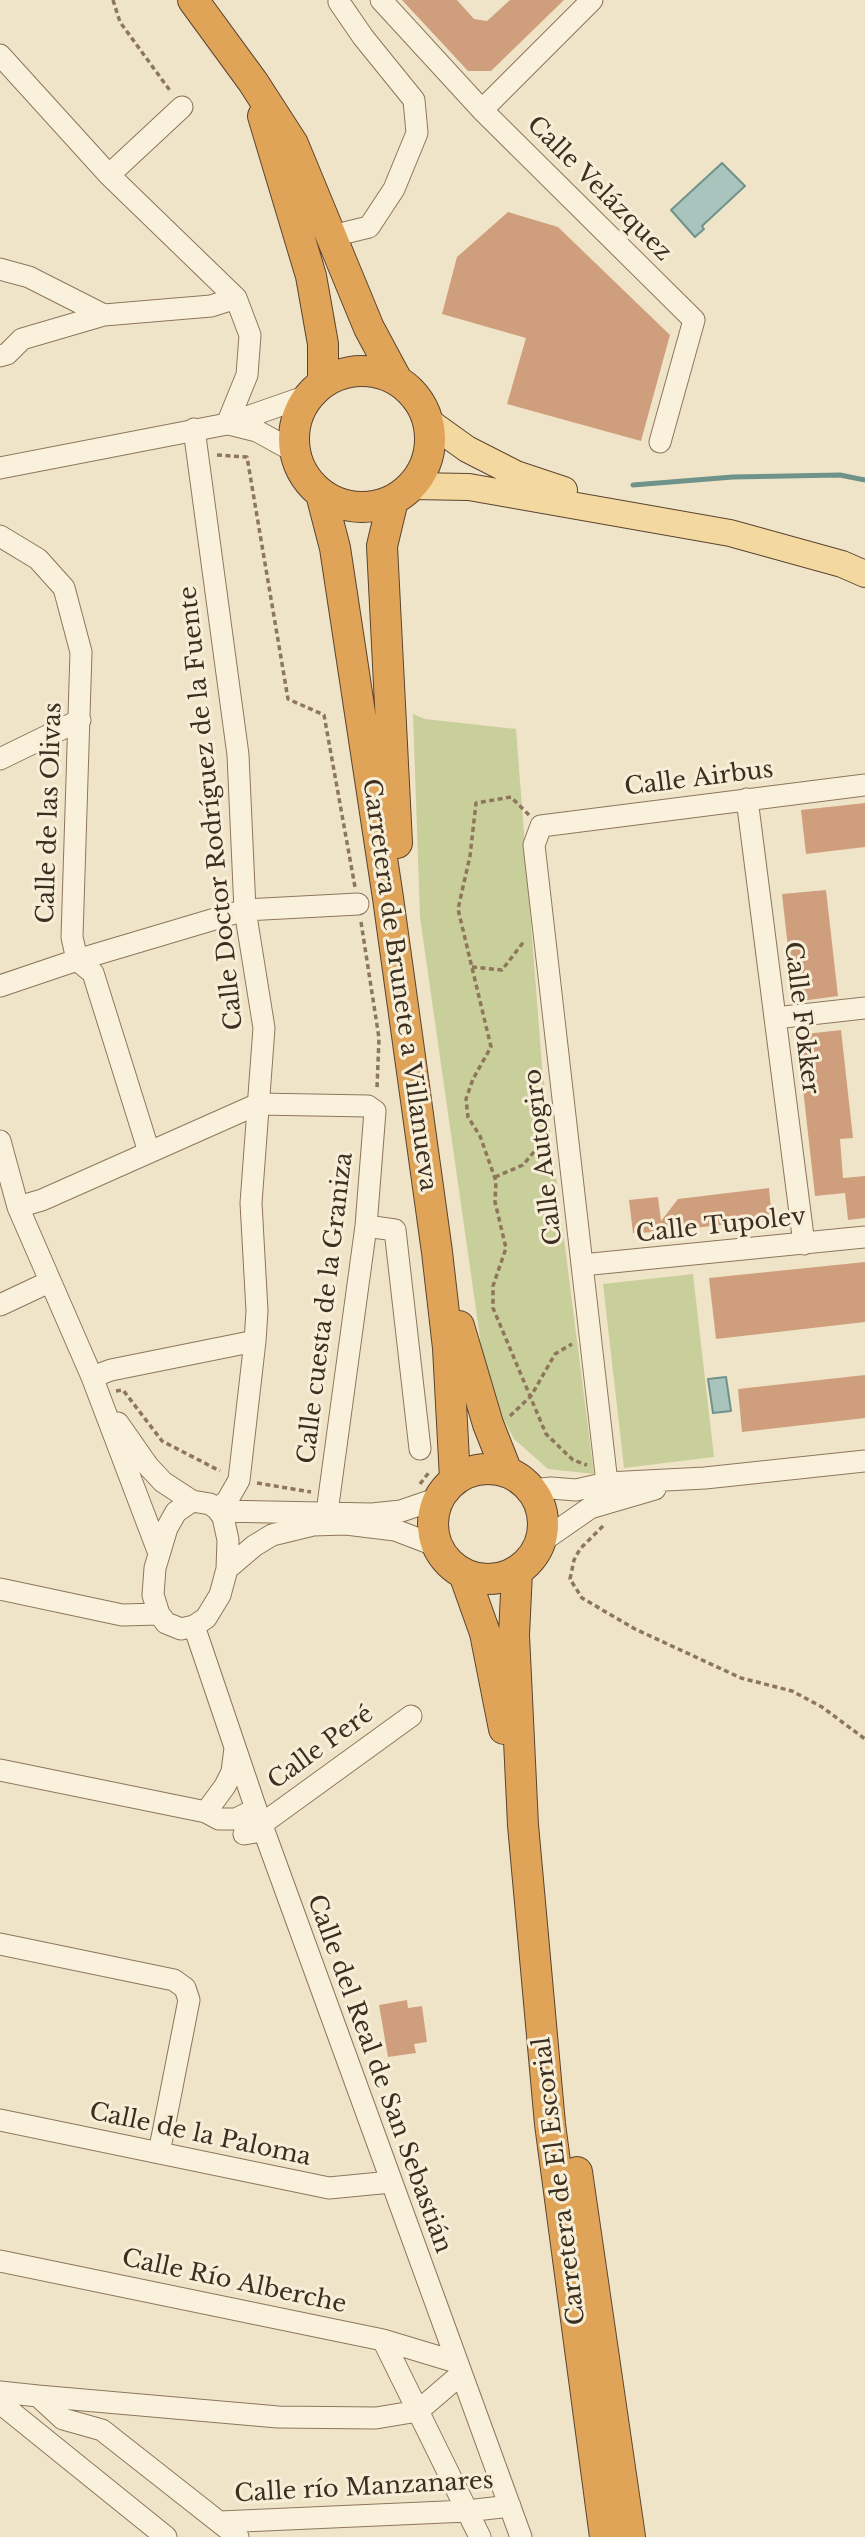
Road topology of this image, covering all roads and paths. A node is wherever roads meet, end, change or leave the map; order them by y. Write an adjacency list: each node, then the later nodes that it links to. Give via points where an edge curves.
1 (113, 0): 8 (path, via 120,22)
2 (193, 0): 7 (highway)
3 (340, 0): 11 (street, via 363,37 414,100 417,134 394,188 369,227)
4 (382, 0): 9 (street, Calle Velázquez)
5 (592, 0): 9 (street)
6 (0, 55): 10 (street)
7 (253, 82): 11 (highway, via 293,144); 17 (highway, via 311,276 323,344)
8 (182, 107): 10 (street)
9 (482, 110): 21 (street, Calle Velázquez, via 694,320)
10 (109, 175): 13 (street)
11 (332, 236): 16 (highway, via 369,328)
12 (0, 269): 14 (street, via 29,277)
13 (236, 298): 14 (street, via 211,306); 19 (street, via 250,335 247,375)
14 (104, 315): 15 (street, via 22,339)
15 (0, 356)
16 (397, 380): 17 (highway, via 373,371 347,372); 18 (highway, via 422,405)
17 (317, 388): 19 (street); 22 (highway, via 295,422)
18 (428, 421): 25 (highway, via 429,456); 27 (main road, via 467,449 516,474)
19 (227, 424): 20 (street); 22 (street, via 257,431)
20 (194, 429): 23 (street, Calle Doctor Rodríguez de la Fuente); 24 (street)
21 (660, 442)
22 (295, 452): 26 (highway, via 304,475)
23 (197, 454): 35 (path, via 247,457 288,699 324,715); 36 (street, Calle Doctor Rodríguez de la Fuente, via 238,755)
24 (0, 468)
25 (402, 493): 26 (highway, via 369,507 344,505); 27 (main road, via 469,487); 63 (highway, Carretera de Brunete a Villanueva, via 382,546 407,963 460,1329)
26 (321, 494): 67 (highway, Carretera de Brunete a Villanueva, via 335,548 388,898 448,1348)
27 (648, 519): 29 (main road, via 730,533)
28 (0, 536): 30 (street, Calle de las Olivas, via 38,559 64,588 81,652)
29 (865, 574)
30 (80, 720): 31 (street); 38 (street, Calle de las Olivas, via 72,937)
31 (0, 759)
32 (865, 785): 33 (street, Calle Airbus)
33 (747, 799): 34 (street, Calle Airbus); 42 (street, Calle Fokker)
34 (541, 826): 37 (street, Calle Autogiro, via 534,845); 39 (path, via 511,797 476,803 458,909)
35 (358, 904): 36 (street); 44 (path, via 379,1038)
36 (245, 910): 38 (street); 43 (street, Calle Doctor Rodríguez de la Fuente, via 264,1028)
37 (545, 937): 39 (path, via 526,938 502,970); 45 (street, Calle Autogiro)
38 (77, 960): 40 (street); 47 (street, via 93,972)
39 (472, 967): 48 (path, via 491,1047 466,1099 468,1117)
40 (0, 986)
41 (865, 1008): 42 (street)
42 (775, 1018): 52 (street, Calle Fokker)
43 (258, 1104): 44 (street, via 369,1106); 47 (street); 57 (street, Calle Doctor Rodríguez de la Fuente, via 251,1203)
44 (375, 1111): 50 (street, Calle cuesta de la Graniza)
45 (568, 1139): 48 (path, via 543,1141 523,1165); 53 (street, Calle Autogiro)
46 (0, 1141): 49 (street)
47 (149, 1152): 49 (street, via 43,1200)
48 (495, 1177): 59 (path, via 495,1202 506,1248 493,1286 493,1308)
49 (10, 1199): 54 (street)
50 (366, 1226): 61 (street, via 395,1230); 70 (street, Calle cuesta de la Graniza)
51 (865, 1237): 52 (street, Calle Tupolev)
52 (804, 1244): 53 (street, Calle Tupolev)
53 (582, 1265): 56 (street, Calle Autogiro)
54 (49, 1282): 55 (street); 58 (street)
55 (0, 1305)
56 (590, 1333): 59 (path, via 555,1354); 64 (street, Calle Autogiro)
57 (256, 1341): 58 (street, via 111,1370); 66 (street, Calle Doctor Rodríguez de la Fuente)
58 (94, 1385): 66 (path, via 122,1390 162,1441); 69 (street, via 148,1466); 75 (street)
59 (531, 1396): 60 (path); 64 (path, via 546,1434 573,1460)
60 (502, 1424)
61 (420, 1450)
62 (865, 1461): 65 (street)
63 (507, 1472): 67 (highway, via 489,1469); 68 (highway)
64 (607, 1478): 65 (street); 68 (street, via 576,1490)
65 (705, 1478): 73 (street, via 590,1508)
66 (239, 1480): 70 (path); 71 (street)
67 (436, 1483): 70 (street, via 401,1511 372,1514); 74 (highway, via 433,1530)
68 (532, 1490): 73 (highway, via 541,1506)
69 (192, 1501): 71 (street); 75 (street, via 176,1512)
70 (328, 1503): 71 (street)
71 (218, 1510): 76 (street, via 228,1540)
72 (608, 1522): 83 (path, via 573,1560 570,1579 582,1598 635,1629 741,1678 792,1691)
73 (541, 1542): 77 (highway, via 532,1559)
74 (437, 1546): 76 (street, via 395,1530 313,1525 272,1535); 78 (highway, via 443,1558)
75 (158, 1551): 80 (street, via 153,1595)
76 (227, 1569): 81 (street, via 213,1608)
77 (517, 1572): 78 (highway, via 482,1580); 88 (highway, Carretera de El Escorial, via 514,1635)
78 (464, 1574): 88 (highway, Carretera de El Escorial, via 485,1633)
79 (0, 1590): 80 (street, via 122,1615)
80 (159, 1615): 81 (street, via 181,1629)
81 (194, 1626): 84 (street, Calle del Real de San Sebastián)
82 (411, 1716): 87 (street, Calle Peré)
83 (865, 1739)
84 (235, 1747): 86 (street, via 232,1772); 87 (street, Calle del Real de San Sebastián)
85 (0, 1770): 86 (street)
86 (213, 1815): 87 (street, Calle Peré)
87 (253, 1816): 93 (street, Calle del Real de San Sebastián, via 275,1860)
88 (523, 1825): 89 (highway, Carretera de El Escorial)
89 (534, 1931): 108 (highway, Carretera de El Escorial, via 550,2124); 109 (highway, via 558,2040)
90 (0, 1944): 92 (street, via 174,1980 185,1988 190,2000)
91 (0, 2120): 92 (street, Calle de la Paloma)
92 (159, 2153): 93 (street, Calle de la Paloma, via 329,2188)
93 (391, 2182): 96 (street, Calle del Real de San Sebastián)
94 (0, 2260): 95 (street, Calle Río Alberche)
95 (383, 2340): 96 (street, Calle Río Alberche); 100 (street)
96 (458, 2369): 100 (street); 101 (street, Calle del Real de San Sebastián)
97 (0, 2392): 98 (street)
98 (38, 2396): 100 (street, via 278,2417 376,2418); 103 (street, via 63,2419 102,2430)
99 (0, 2403): 104 (street)
100 (418, 2411): 102 (street)
101 (510, 2506): 102 (street, Calle río Manzanares); 107 (street, Calle del Real de San Sebastián)
102 (467, 2511): 103 (street, Calle río Manzanares); 106 (street)
103 (220, 2522): 105 (street)
104 (166, 2537)
105 (238, 2537)
106 (480, 2537)
107 (521, 2537)
108 (605, 2537)
109 (630, 2537)

